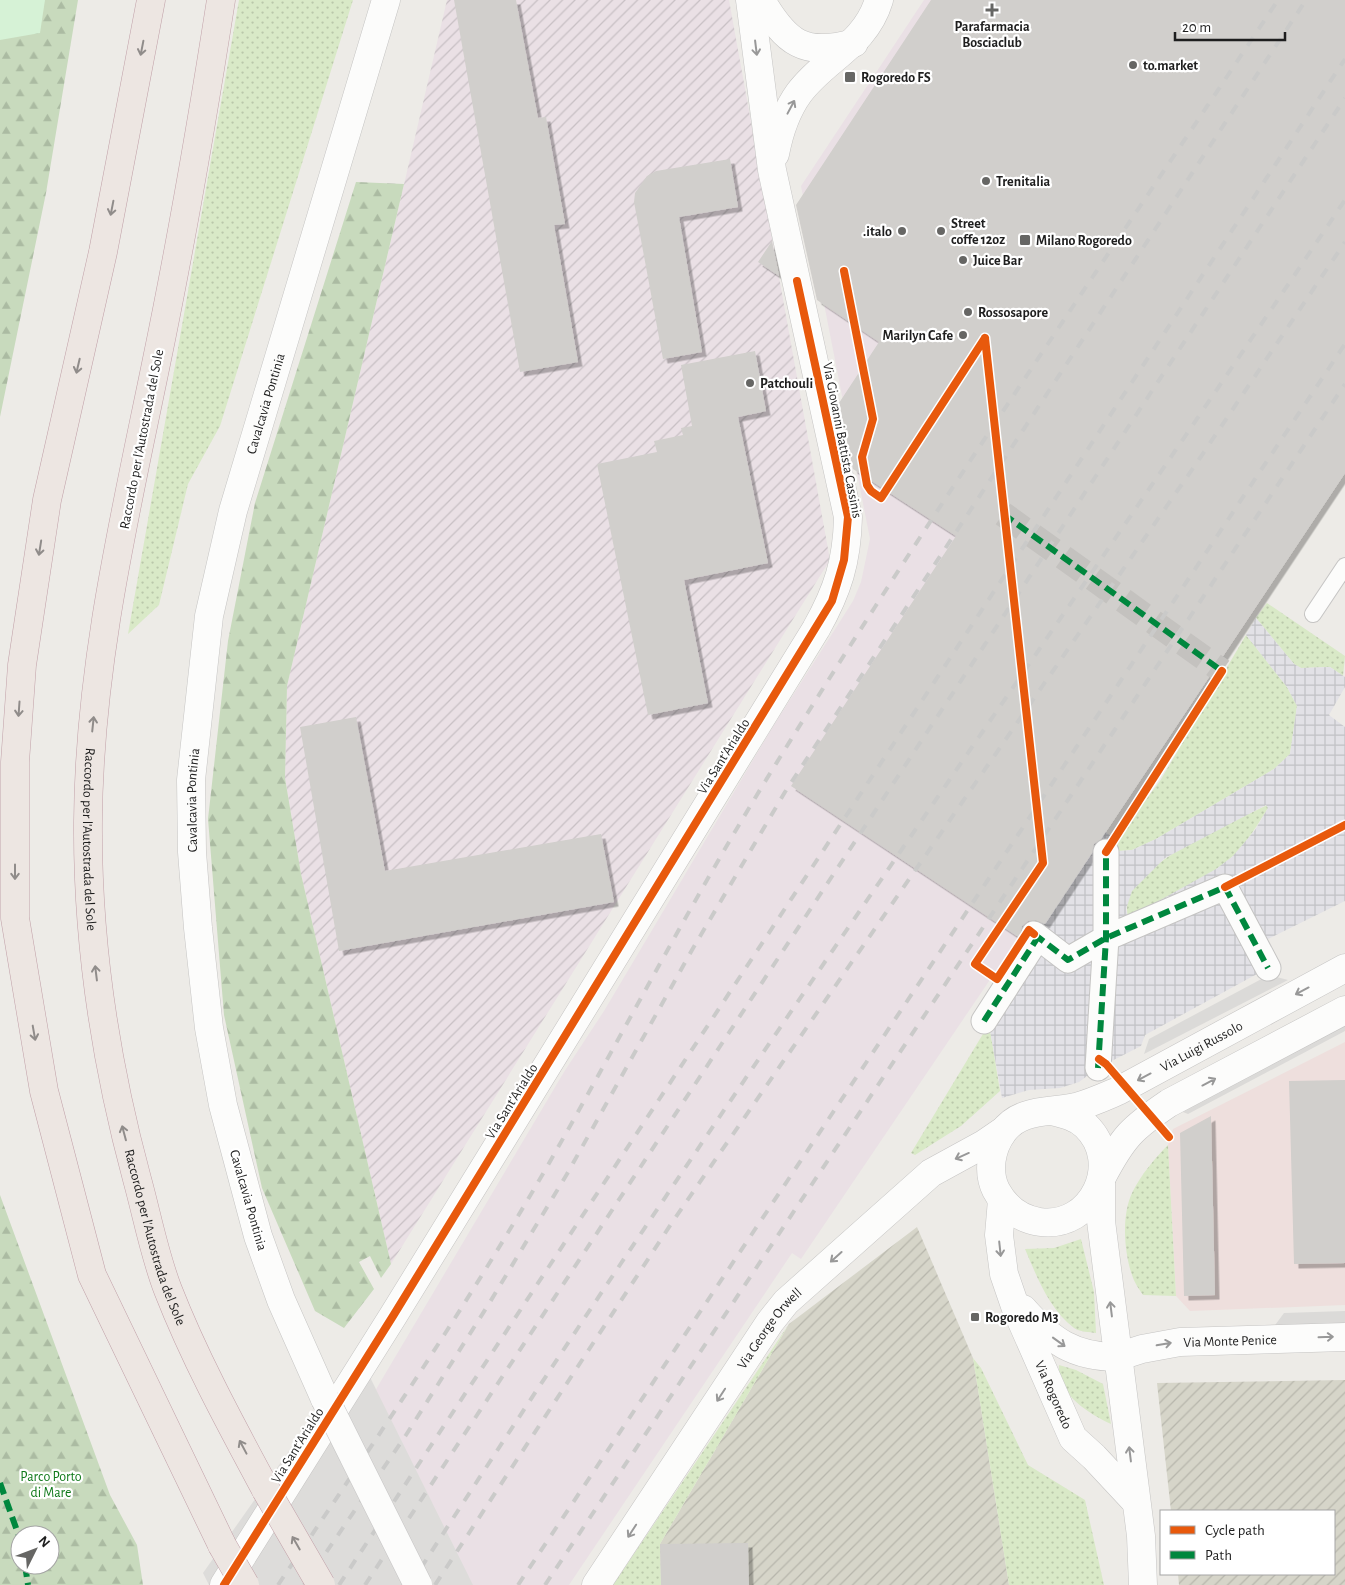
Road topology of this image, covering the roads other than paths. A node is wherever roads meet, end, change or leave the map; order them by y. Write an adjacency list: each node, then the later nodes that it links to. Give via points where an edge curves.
1 (151, 0): 28 (highway, one-way to 28, bridge, via 104,252 48,500 22,665 15,762 15,918 44,1091 92,1275 222,1545)
2 (222, 0): 29 (highway, Raccordo per l'Autostrada del Sole, one-way to 2, bridge, via 212,1388 167,1287 121,1122 106,1048 95,972 89,892 89,798 99,666)
3 (386, 0): 30 (street, Cavalcavia Pontinia, bridge, via 233,511 209,616 191,780 192,852 208,1028 223,1104 258,1236 281,1300 325,1398)
4 (750, 0): 8 (street, Via Giovanni Battista Cassinis, one-way to 8)
5 (761, 0): 7 (street, via 788,38 820,49)
6 (879, 0): 7 (street, Via Giovanni Battista Cassinis)
7 (854, 43): 8 (street, Via Giovanni Battista Cassinis, one-way to 7, via 784,121 799,92)
8 (772, 170): 11 (street, Via Giovanni Battista Cassinis, via 848,517 840,580)
9 (1345, 566): 10 (lane)
10 (1312, 614)
11 (816, 629): 27 (street, Via Sant'Arialdo, via 394,1316)
12 (1106, 852): 13 (street)
13 (1106, 938): 14 (street, via 1225,887); 17 (street, via 1068,960 1036,935); 18 (street)
14 (1268, 968)
15 (1345, 968): 19 (street, Via Luigi Russolo, one-way to 19, via 1118,1091 1095,1102)
16 (1345, 1010): 21 (street, one-way to 16, via 1123,1140 1145,1119 1169,1103)
17 (984, 1021)
18 (1098, 1068)
19 (1052, 1111): 20 (street, via 1034,1112 1017,1119); 21 (street, via 1070,1116 1086,1126 1097,1141 1103,1159)
20 (1003, 1131): 22 (street, via 994,1147 991,1166 994,1184); 31 (street, Via George Orwell, one-way to 31, via 931,1173 786,1302)
21 (1102, 1179): 22 (street, via 1096,1195 1084,1209 1069,1219 1050,1223 1032,1221 1015,1213); 25 (street, one-way to 21, via 1101,1222)
22 (1002, 1200): 23 (street, Via Rogoredo, one-way to 23, via 999,1243)
23 (1011, 1296): 25 (street, Via Rogoredo, one-way to 25, via 1045,1332 1065,1346 1100,1358); 26 (street, Via Rogoredo, via 1072,1438)
24 (1345, 1337): 25 (street, Via Monte Penice, one-way to 24, via 1180,1342)
25 (1117, 1357): 26 (street, one-way to 25)
26 (1136, 1502): 32 (street)
27 (224, 1585)
28 (245, 1585)
29 (321, 1585)
30 (418, 1585)
31 (596, 1585)
32 (1143, 1585)

